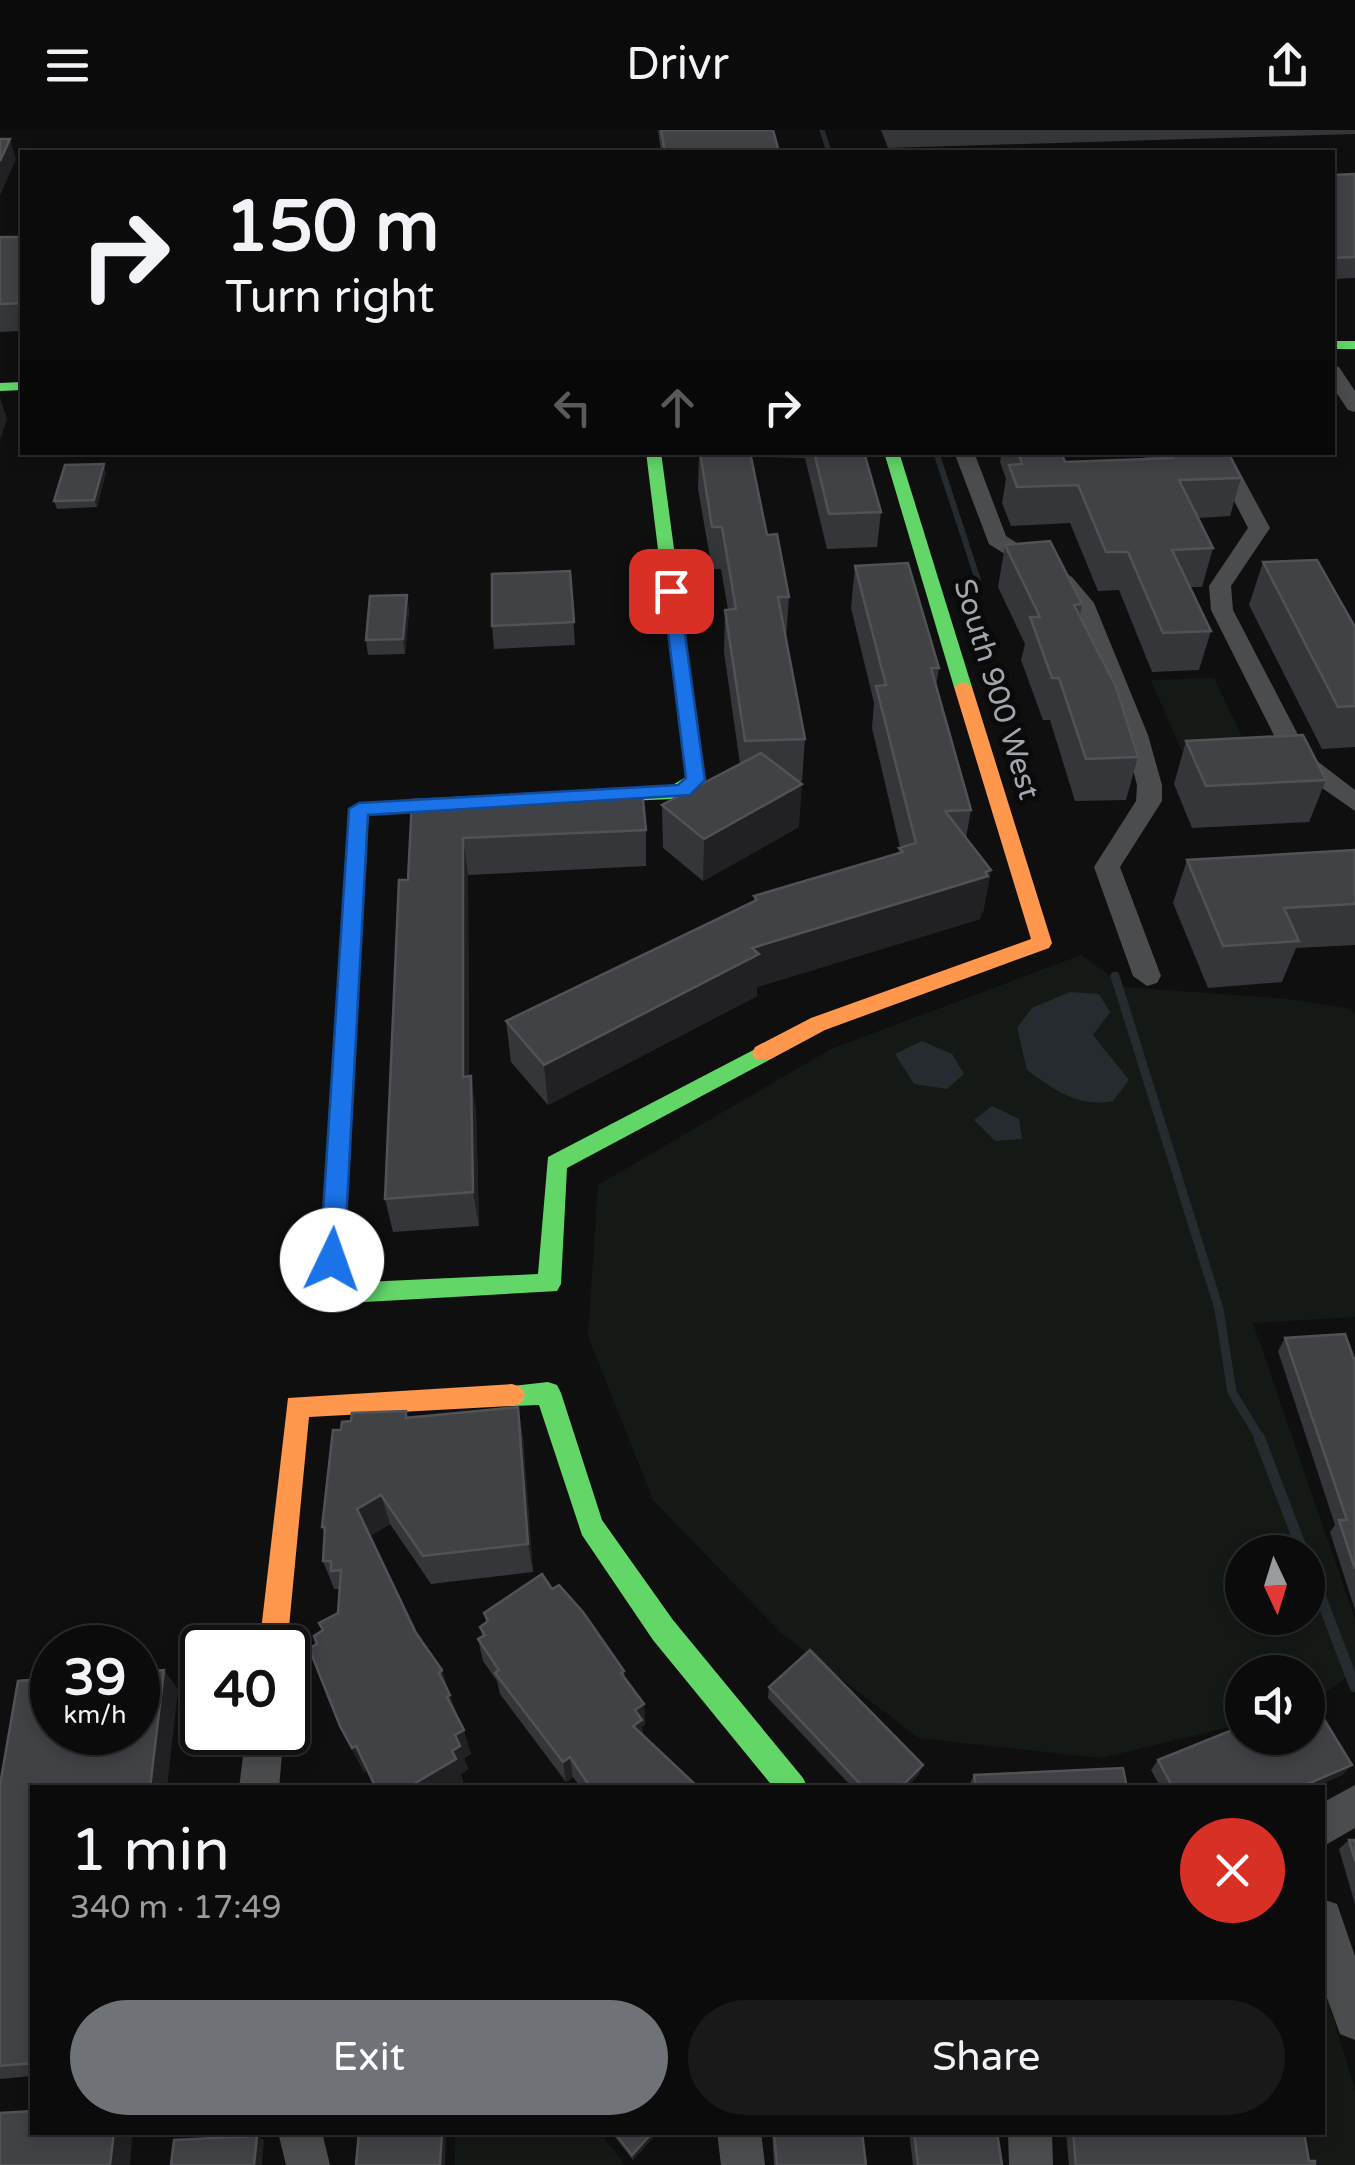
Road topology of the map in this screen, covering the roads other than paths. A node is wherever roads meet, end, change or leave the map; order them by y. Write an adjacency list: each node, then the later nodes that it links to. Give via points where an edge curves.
1 (1335, 376): 2 (street)
2 (1355, 406)
3 (654, 455): 7 (street, via 696,780 683,791)
4 (892, 455): 8 (street, South 900 West, via 1042,944 818,1024 556,1162 549,1284 330,1294 359,809)
5 (965, 455): 10 (street, via 997,538 1064,582 1083,603 1150,773 1148,804 1108,866)
6 (1221, 455): 9 (street, via 1259,528 1220,586 1222,610 1298,759)
7 (561, 798)
8 (504, 802)
9 (1355, 803)
10 (1147, 976)
11 (275, 1625): 14 (street, via 297,1406 548,1393 591,1526 664,1630)
12 (262, 1755): 13 (street)
13 (259, 1785)
14 (791, 1785)
15 (1355, 1805): 16 (street)
16 (1325, 1825)
17 (1325, 1929): 18 (street)
18 (1355, 2019)
19 (301, 2135): 22 (street)
20 (739, 2135): 23 (street)
21 (1030, 2135): 24 (street)
22 (308, 2165)
23 (743, 2165)
24 (1031, 2165)

